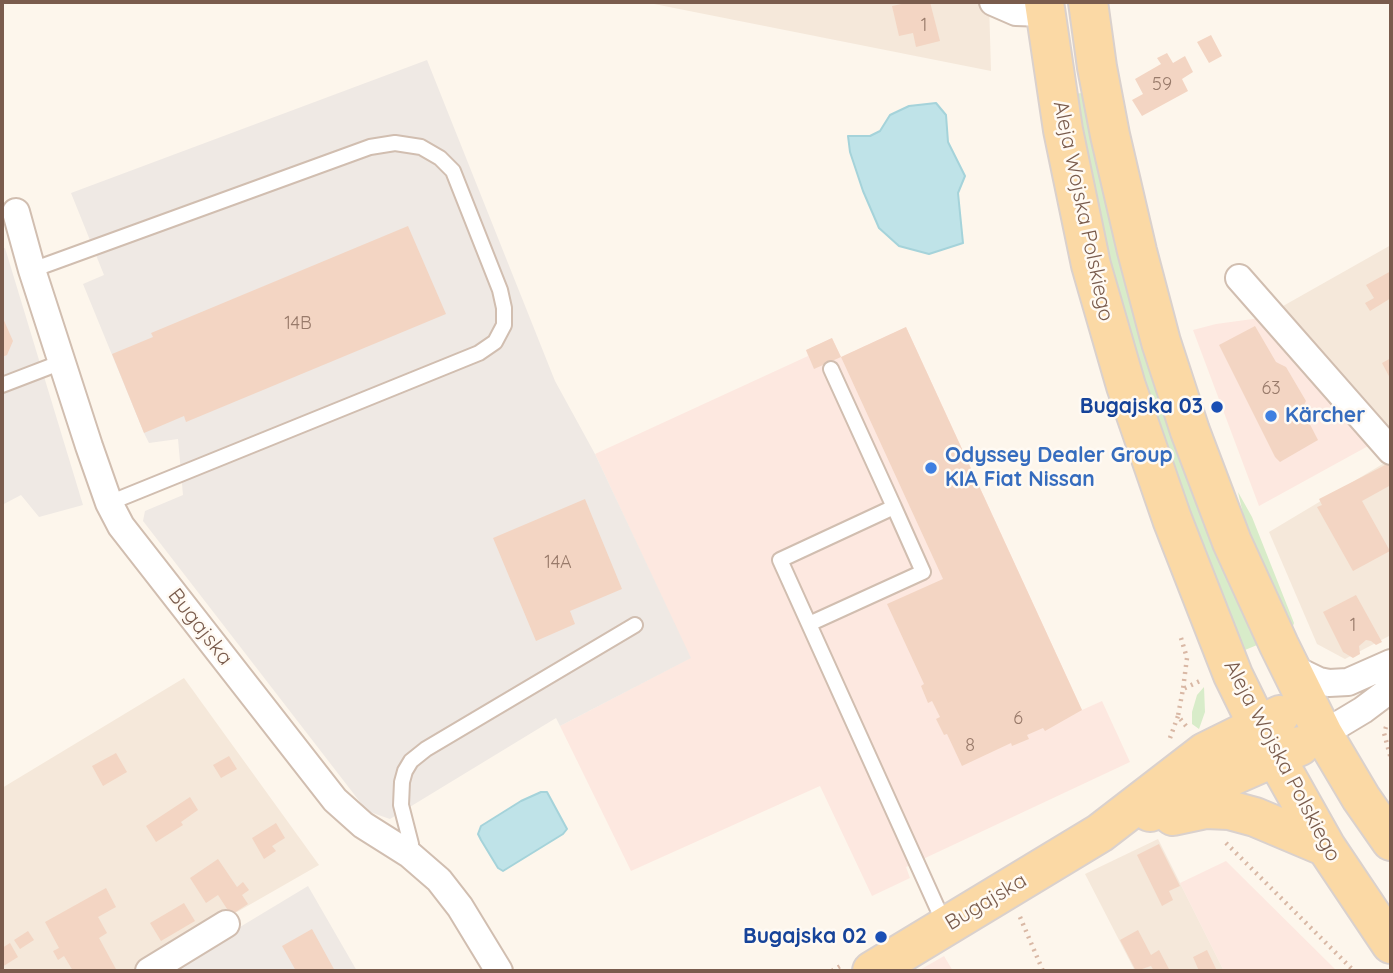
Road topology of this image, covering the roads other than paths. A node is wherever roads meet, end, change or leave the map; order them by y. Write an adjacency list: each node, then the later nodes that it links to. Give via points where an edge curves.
1 (993, 2): 3 (street, via 1016,12)
2 (1088, 2): 16 (main road, Aleja Wojska Polskiego, via 1110,135 1161,342 1232,542)
3 (1044, 7): 19 (main road, Aleja Wojska Polskiego, via 1072,177 1112,339 1172,519 1233,675)
4 (16, 212): 5 (street, Bugajska)
5 (32, 270): 7 (street, Bugajska); 11 (lane, via 370,148 395,143 421,147 453,171 500,290 504,325 495,342 480,353)
6 (1239, 278): 10 (street)
7 (62, 362): 9 (lane); 11 (street, Bugajska)
8 (831, 369): 12 (lane)
9 (2, 385)
10 (1391, 451)
11 (108, 503): 23 (street, Bugajska, via 121,526 335,800 363,825)
12 (894, 507): 13 (lane, via 780,560); 13 (lane, via 923,572)
13 (809, 624): 25 (lane)
14 (635, 625): 23 (lane, via 411,761 402,782 401,805 411,844)
15 (1391, 663): 16 (street, via 1348,682 1329,683)
16 (1290, 667): 18 (main road, Aleja Wojska Polskiego)
17 (1391, 689): 18 (street, via 1363,710)
18 (1315, 718): 19 (main road, Bugajska); 21 (main road, Aleja Wojska Polskiego)
19 (1267, 742): 20 (main road, Bugajska); 22 (main road, Aleja Wojska Polskiego)
20 (1100, 833): 22 (main road, via 1217,809 1255,817); 25 (main road, Bugajska)
21 (1391, 841)
22 (1326, 847): 26 (main road, Aleja Wojska Polskiego)
23 (409, 854): 28 (street, Bugajska, via 439,880 460,907)
24 (226, 924): 27 (street)
25 (945, 927): 29 (main road, Bugajska)
26 (1391, 944)
27 (149, 971)
28 (499, 971)
29 (872, 971)

